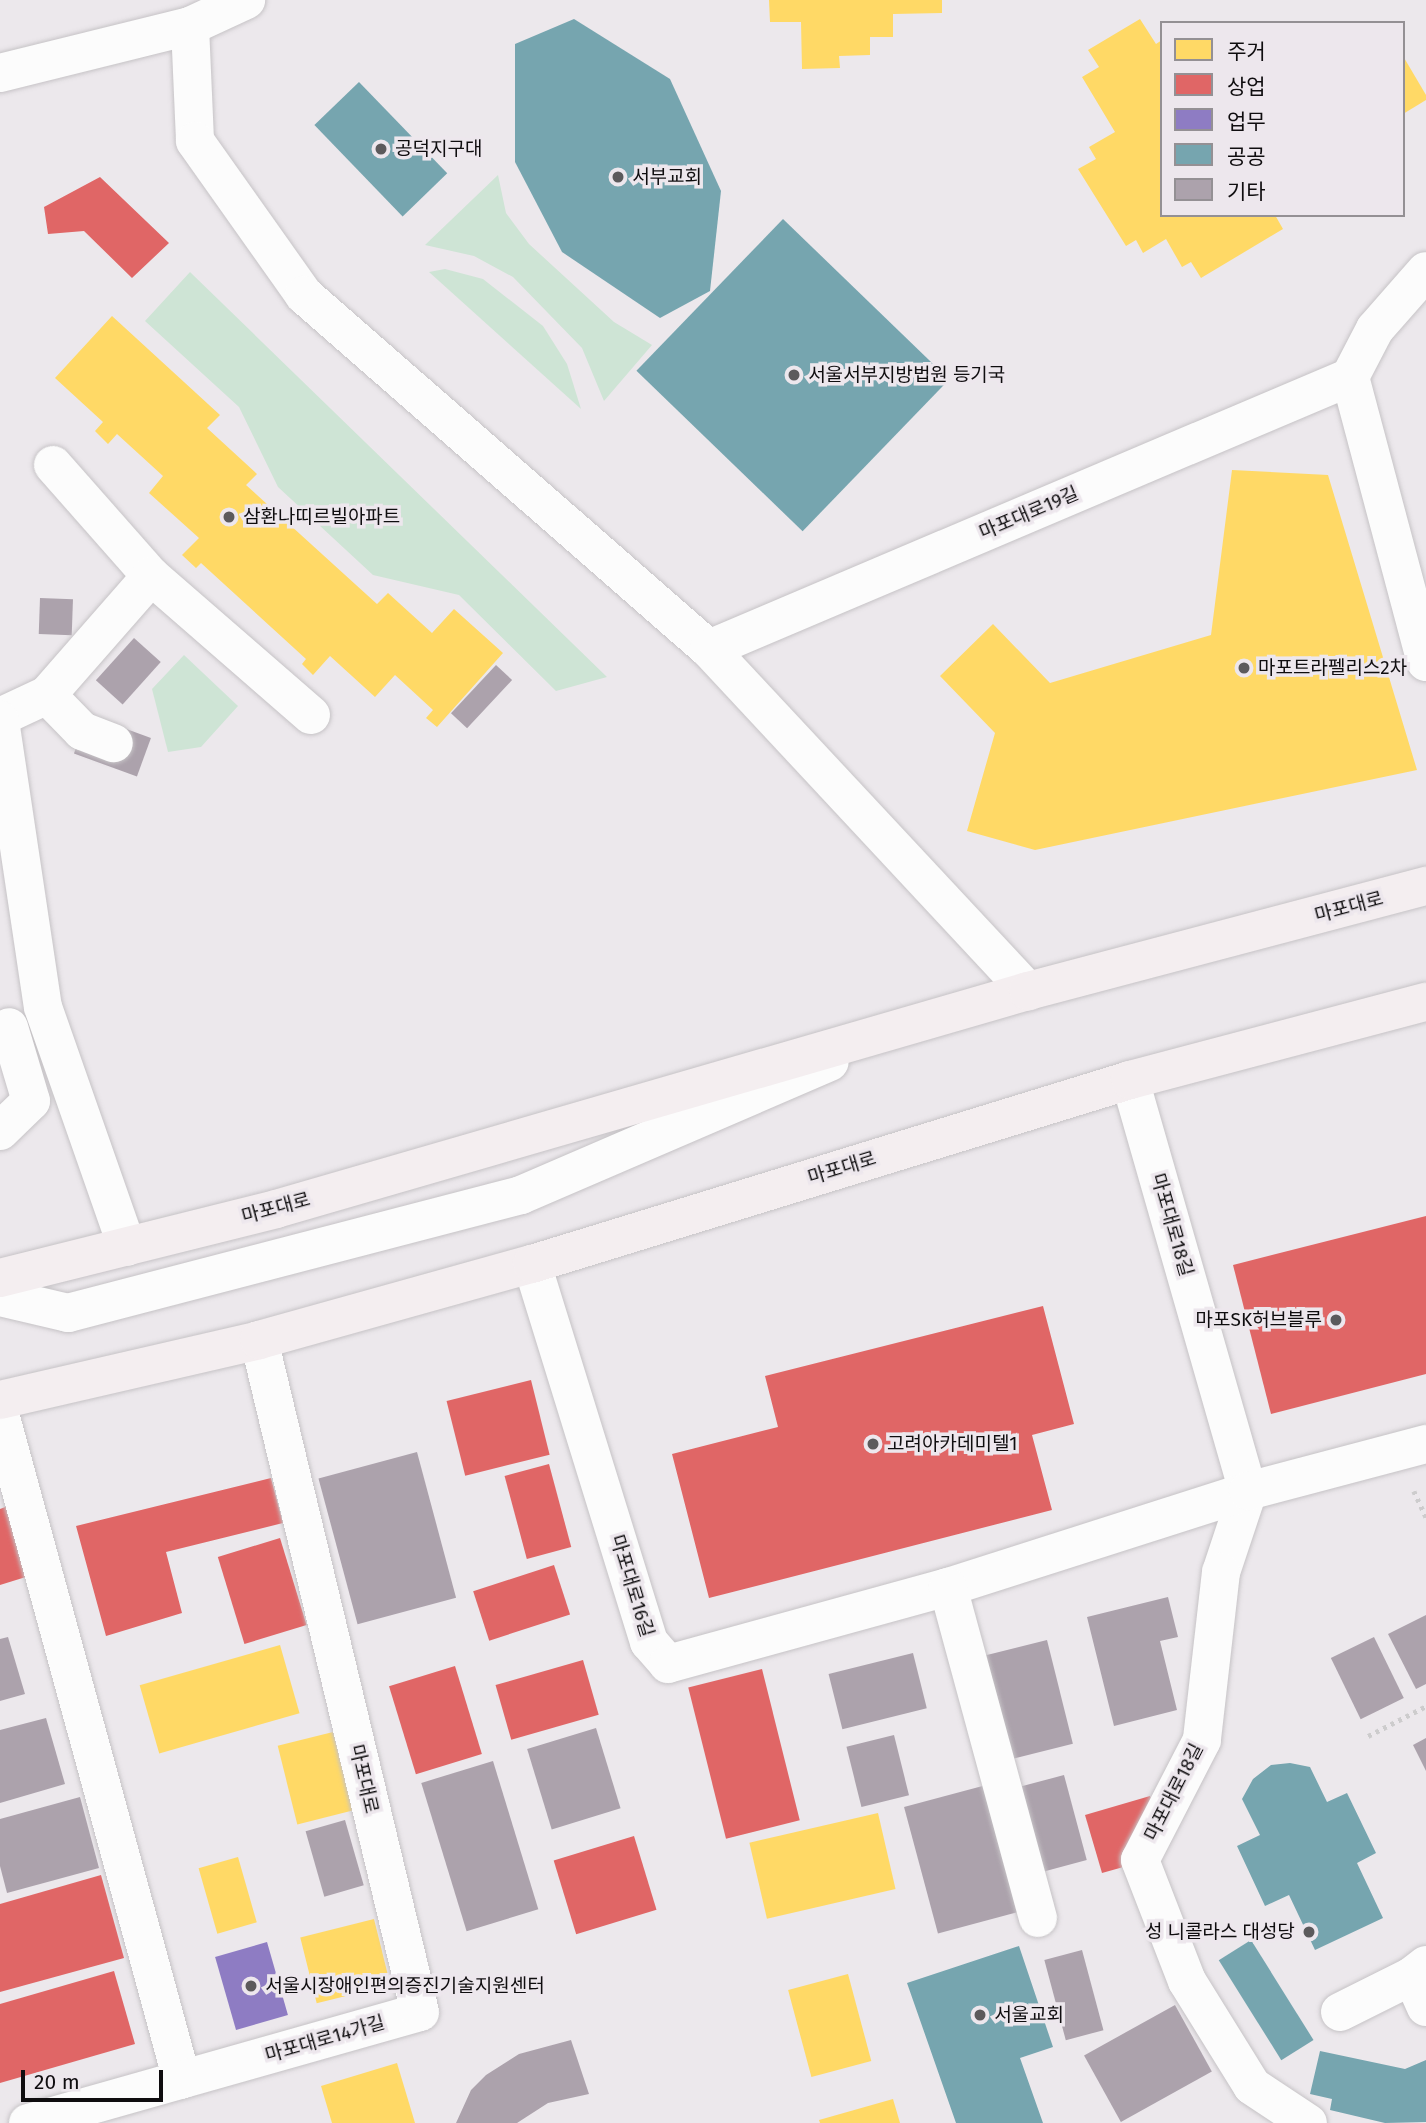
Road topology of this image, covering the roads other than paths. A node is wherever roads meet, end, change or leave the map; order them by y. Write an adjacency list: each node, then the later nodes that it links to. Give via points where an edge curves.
1 (246, 0): 2 (street)
2 (190, 26): 3 (street); 8 (street, via 195,141 304,295)
3 (0, 73)
4 (1426, 271): 5 (street, via 1375,329)
5 (1350, 377): 8 (street, 마포대로19길); 9 (street)
6 (53, 465): 7 (street)
7 (151, 576): 10 (street); 11 (street)
8 (709, 649): 15 (street)
9 (1426, 662)
10 (47, 695): 12 (street); 13 (street, via 82,731)
11 (310, 715)
12 (0, 719): 21 (street, via 43,1007)
13 (114, 743)
14 (1426, 886): 15 (main road, 마포대로)
15 (1028, 991): 17 (main road, 마포대로)
16 (1426, 1002): 19 (main road, 마포대로)
17 (918, 1023): 21 (main road, 마포대로, via 276,1209); 24 (street, via 521,1195 68,1313)
18 (9, 1027): 20 (street, via 31,1101)
19 (1130, 1080): 22 (main road, 마포대로); 29 (street, 마포대로18길)
20 (0, 1131)
21 (127, 1247): 23 (main road, 마포대로)
22 (532, 1264): 25 (main road, 마포대로); 30 (street, 마포대로16길, via 649,1642 668,1664)
23 (0, 1278)
24 (0, 1297)
25 (259, 1340): 26 (main road, 마포대로); 33 (street, 마포대로)
26 (0, 1400)
27 (0, 1414): 35 (street)
28 (1426, 1444): 29 (street)
29 (1248, 1491): 30 (street); 37 (street, 마포대로18길, via 1221,1572 1202,1740 1140,1860 1187,1981 1252,2086)
30 (948, 1587): 31 (street)
31 (1038, 1918)
32 (1421, 1983): 34 (street)
33 (420, 2012): 35 (street, 마포대로14가길)
34 (1340, 2012)
35 (182, 2080): 36 (street, 마포대로14가길)
36 (28, 2123)
37 (1308, 2123)

